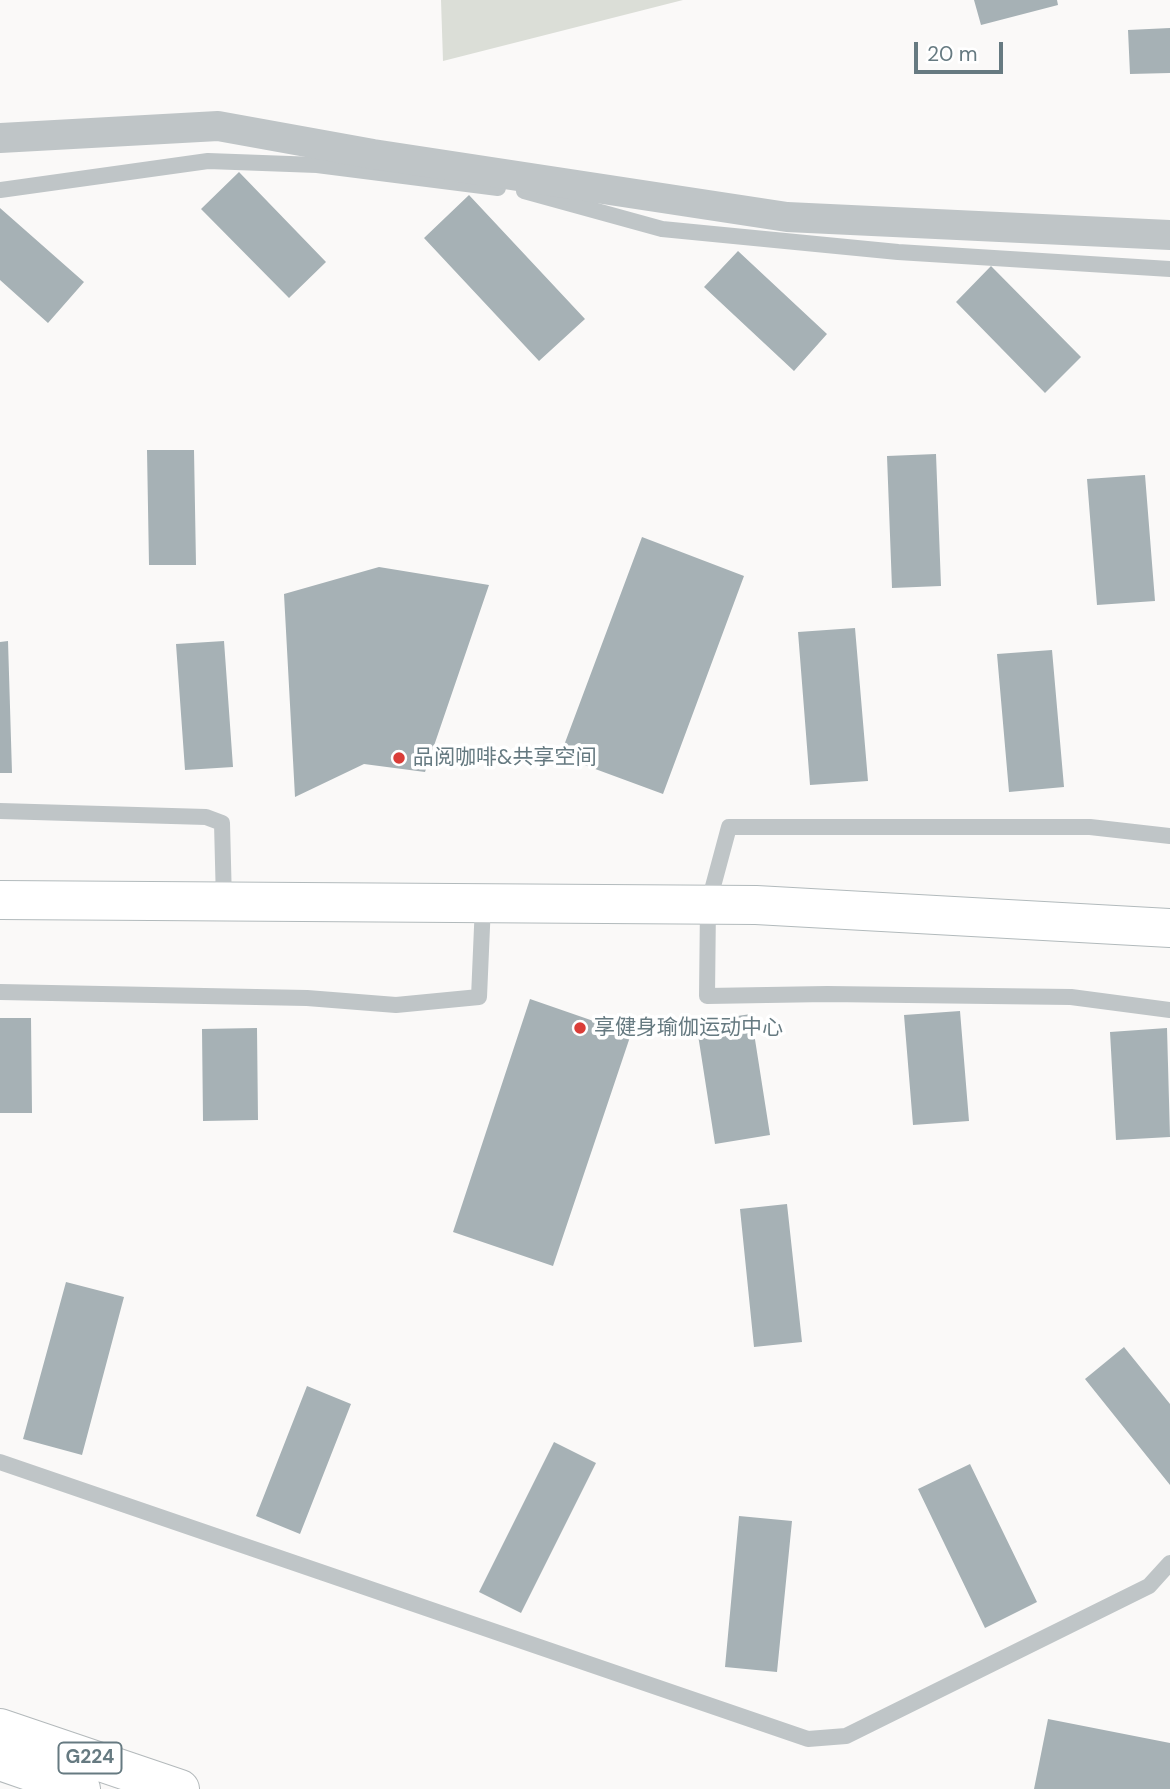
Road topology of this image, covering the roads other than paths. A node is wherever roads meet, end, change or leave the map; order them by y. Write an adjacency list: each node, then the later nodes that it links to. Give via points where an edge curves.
1 (0, 138): 3 (street, via 218,126 787,217)
2 (0, 190): 4 (lane, via 208,161 317,165 531,192 662,229 898,252)
3 (1170, 235)
4 (1170, 269)
5 (0, 811): 8 (lane, via 206,817 222,822)
6 (1170, 836): 10 (lane, via 1090,827 729,827)
7 (0, 900): 8 (main road)
8 (224, 902): 9 (main road)
9 (483, 904): 10 (main road); 12 (lane, via 479,997 396,1005 307,998)
10 (709, 905): 11 (main road); 13 (lane, via 707,996 1070,998)
11 (1170, 928)
12 (0, 992)
13 (1170, 1010)
14 (0, 1462): 15 (lane, via 808,1739 846,1736 1149,1586)
15 (1170, 1563)
16 (0, 1728): 19 (main road, G224)
17 (0, 1761): 18 (main road, G224)
18 (81, 1789)
19 (180, 1789)

